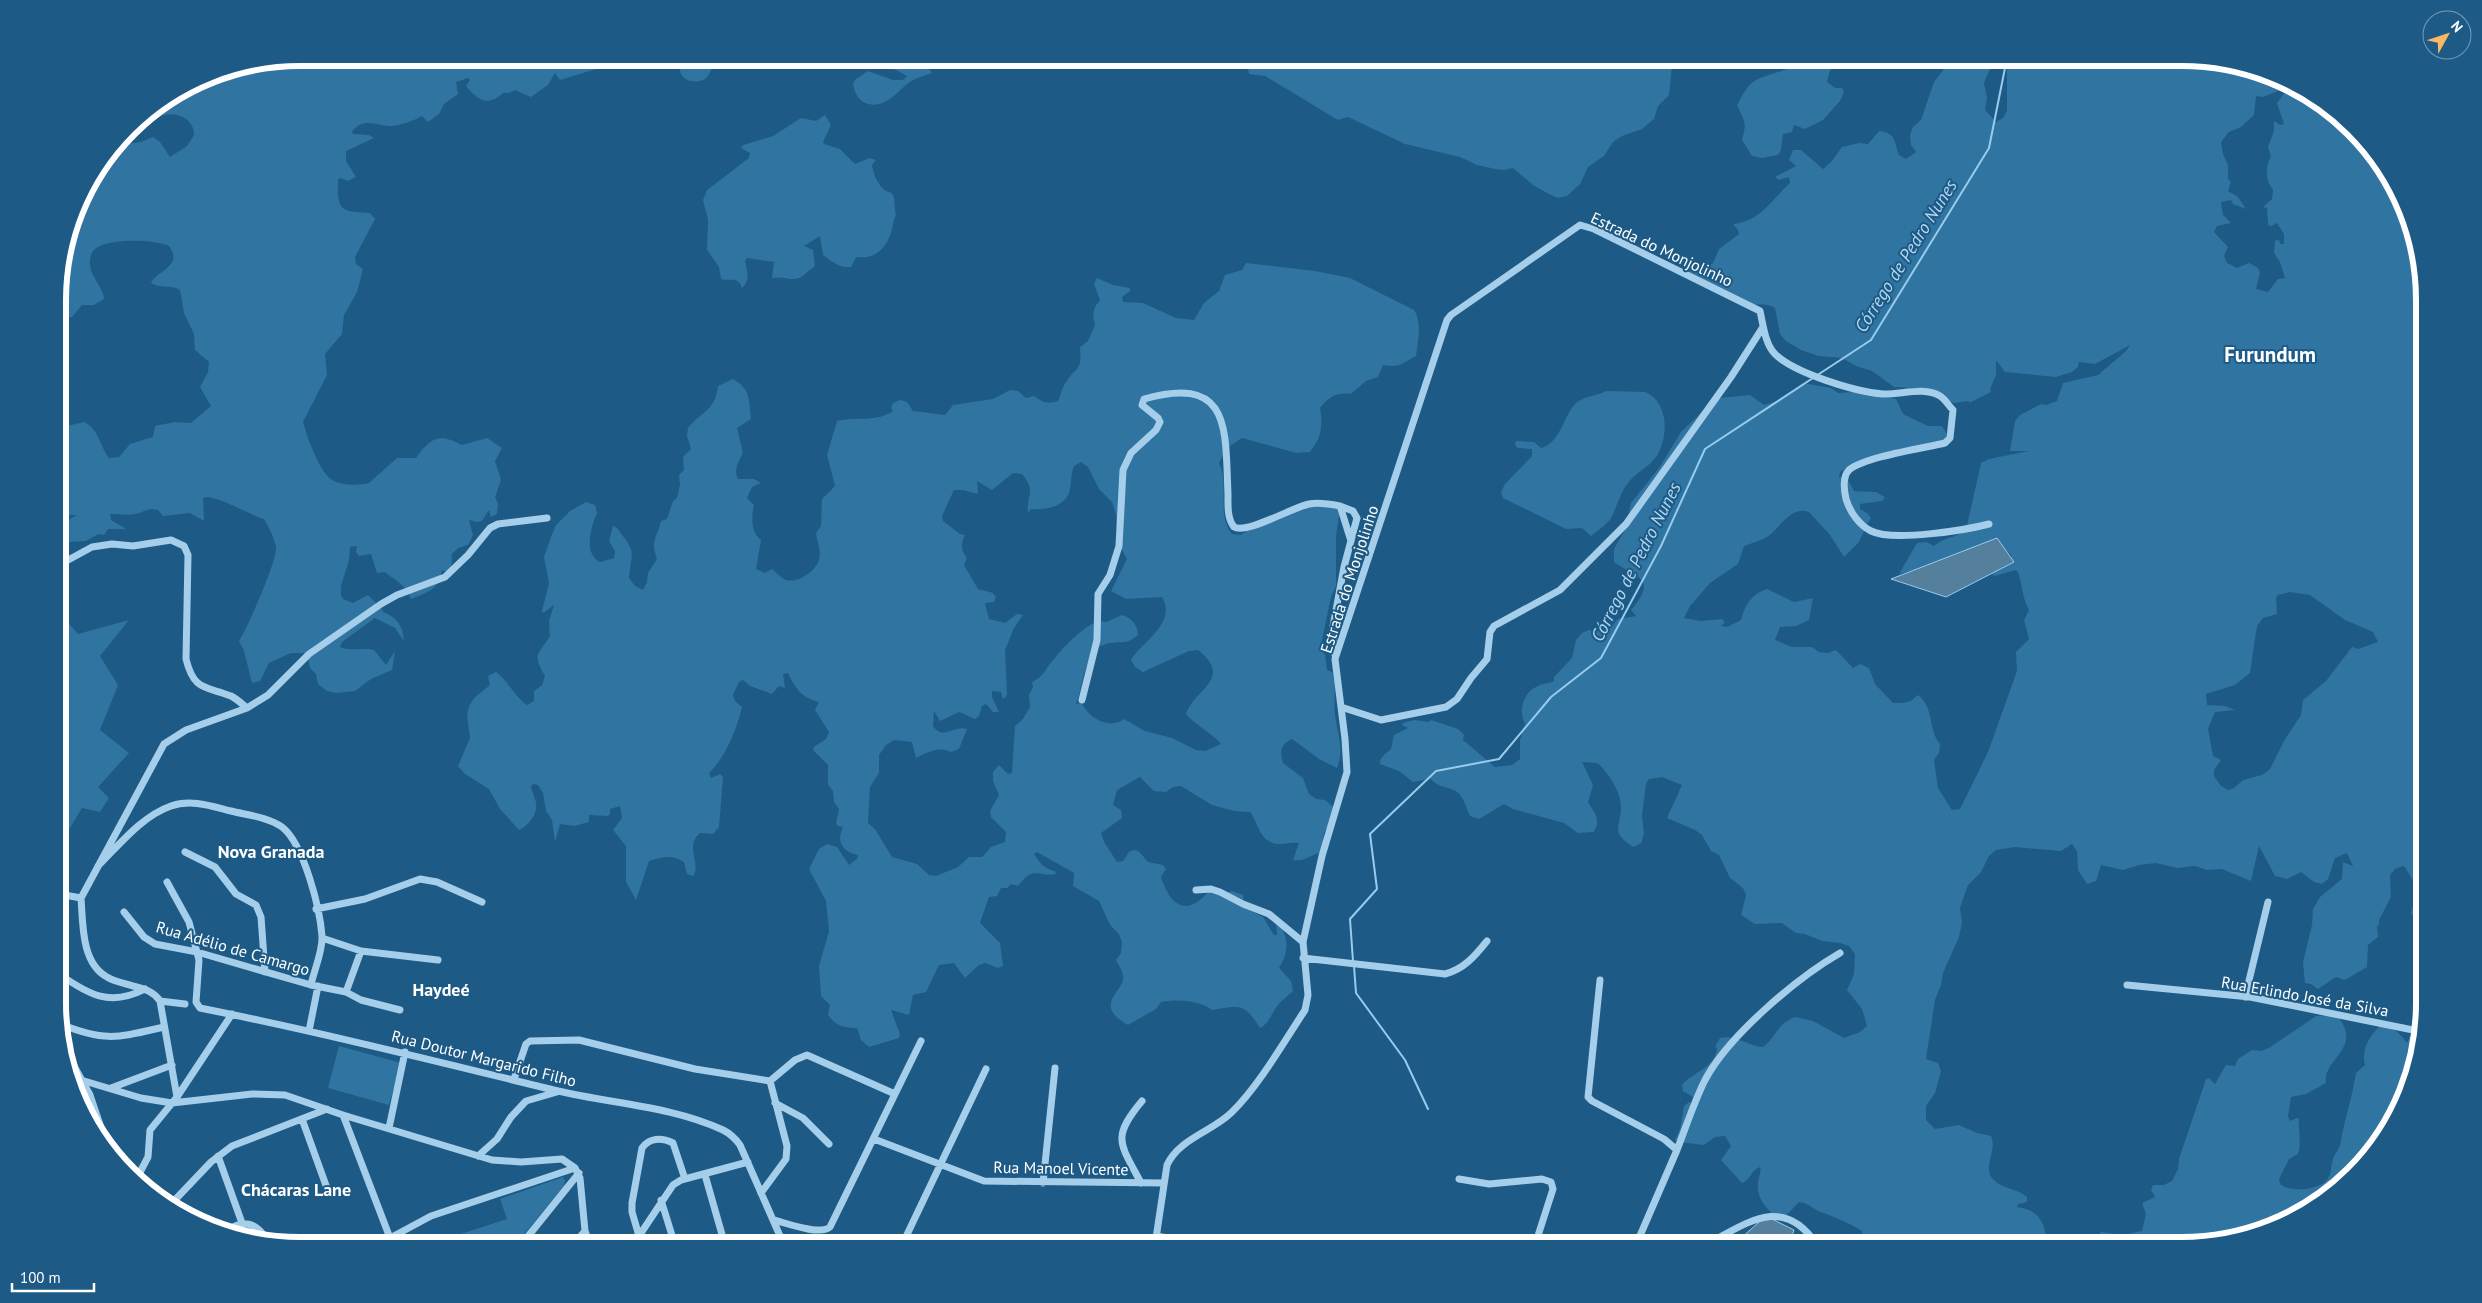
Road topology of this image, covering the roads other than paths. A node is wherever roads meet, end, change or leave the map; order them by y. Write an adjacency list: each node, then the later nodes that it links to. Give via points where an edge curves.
1 (1763, 327): 4 (street, via 1774,354 1791,365 1821,378 1871,392 1918,392 1939,396 1953,410 1950,438 1945,443 1891,455 1849,470 1844,492 1860,523 1872,532 1884,535 1962,531); 7 (street, Estrada do Monjolinho, via 1760,311 1580,225 1451,315); 9 (street, via 1626,524 1560,590 1494,626 1490,632 1488,660 1457,699 1446,707 1381,720)
2 (1340, 506): 5 (street); 5 (street, via 1356,514); 8 (street, via 1310,504 1245,529 1234,527 1228,510 1226,437 1218,411 1207,400 1191,394 1144,399 1142,405 1160,422 1156,430 1130,453 1122,470 1119,546 1110,575 1098,594 1097,640)
3 (547, 518): 10 (street, via 498,524 490,528 445,577 382,604 309,654 268,695)
4 (1989, 524)
5 (1351, 541): 7 (street, via 1332,632)
6 (66, 561): 10 (street, via 92,548 112,544 133,546 172,540 184,546 188,555 188,665 202,688 235,698)
7 (1335, 659): 9 (street, Estrada do Monjolinho)
8 (1082, 700)
9 (1341, 707): 23 (street, Estrada do Monjolinho, via 1347,772 1322,856)
10 (247, 708): 12 (street, via 186,730 164,744)
11 (185, 852): 29 (street, via 215,867 236,894 256,905 261,917)
12 (98, 866): 16 (street); 19 (street, via 141,824 161,811 181,803 202,804 281,827 305,862)
13 (167, 882): 25 (street, via 189,922)
14 (1196, 890): 23 (street, via 1211,889 1269,914)
15 (66, 895): 16 (street)
16 (81, 898): 34 (street, via 87,950 95,967 107,978)
17 (482, 902): 19 (street, via 437,882 420,880 365,899)
18 (2268, 902): 36 (street)
19 (316, 909): 21 (street)
20 (124, 912): 25 (street, Rua Adélio de Camargo, via 149,941)
21 (322, 938): 24 (street); 32 (street)
22 (1487, 941): 27 (street, via 1469,962 1445,974)
23 (1303, 942): 27 (street, Estrada do Monjolinho)
24 (361, 951): 28 (street); 35 (street)
25 (197, 952): 29 (street, Rua Adélio de Camargo); 40 (street, Rua Doutor Margarido Filho, via 200,967 197,1006)
26 (1840, 953): 68 (street, via 1795,982 1726,1049 1705,1080)
27 (1304, 958): 79 (street, Estrada do Monjolinho, via 1308,995 1305,1010 1236,1108 1221,1122 1175,1151 1167,1165)
28 (438, 960)
29 (266, 972): 32 (street, Rua Adélio de Camargo)
30 (66, 978): 34 (street, via 84,991 107,998 126,998)
31 (1600, 980): 68 (street, via 1588,1097 1664,1139)
32 (314, 985): 35 (street, Rua Adélio de Camargo); 44 (street)
33 (2127, 985): 36 (street, Rua Erlindo José da Silva)
34 (145, 989): 37 (street)
35 (346, 992): 39 (street, Rua Adélio de Camargo, via 361,1000)
36 (2245, 997): 43 (street, Rua Erlindo José da Silva)
37 (160, 1001): 38 (street); 41 (street)
38 (185, 1004)
39 (400, 1010)
40 (232, 1014): 44 (street, Rua Doutor Margarido Filho); 58 (street)
41 (164, 1026): 42 (street, via 111,1038); 47 (street)
42 (68, 1027)
43 (2414, 1030)
44 (309, 1031): 46 (street, Rua Doutor Margarido Filho)
45 (921, 1041): 57 (street)
46 (406, 1052): 51 (street, Rua Doutor Margarido Filho); 65 (street)
47 (172, 1065): 55 (street); 58 (street)
48 (75, 1066): 53 (street)
49 (1055, 1068): 78 (street)
50 (986, 1069): 72 (street)
51 (514, 1079): 54 (street, via 526,1044 574,1039 695,1069); 56 (street, Rua Doutor Margarido Filho)
52 (80, 1080): 53 (street)
53 (84, 1081): 55 (street); 64 (street)
54 (770, 1081): 57 (street, via 795,1060 807,1055); 60 (street)
55 (110, 1088): 58 (street, via 150,1100)
56 (560, 1091): 70 (street, via 526,1102 511,1117 497,1139); 71 (street, Rua Doutor Margarido Filho, via 659,1110 722,1130 735,1138)
57 (895, 1094): 66 (street)
58 (175, 1100): 61 (street, via 276,1094); 74 (street, via 150,1130 148,1157)
59 (1142, 1101): 80 (street, via 1124,1124 1121,1137 1123,1149)
60 (775, 1103): 67 (street, via 803,1118); 82 (street, via 787,1146 786,1159)
61 (327, 1109): 62 (street); 63 (street)
62 (343, 1115): 65 (street); 92 (street)
63 (302, 1119): 69 (street, via 240,1141); 81 (street)
64 (98, 1120)
65 (388, 1128): 70 (street)
66 (874, 1139): 72 (street, Rua Manoel Vicente); 85 (street, via 827,1230 818,1231)
67 (829, 1144)
68 (1677, 1150): 103 (street)
69 (218, 1156): 83 (street); 86 (street)
70 (478, 1156): 73 (street, via 506,1162 556,1158)
71 (748, 1162): 75 (street); 82 (street, Rua Doutor Margarido Filho)
72 (941, 1164): 78 (street, Rua Manoel Vicente, via 984,1181); 100 (street)
73 (577, 1171): 88 (street); 93 (street, via 431,1216); 94 (street)
74 (140, 1173)
75 (705, 1175): 77 (street); 98 (street)
76 (1459, 1179): 102 (street, via 1489,1184 1551,1182 1553,1189)
77 (685, 1180): 84 (street, via 673,1185); 90 (street, via 673,1143 667,1140 648,1141 642,1148 632,1203)
78 (1043, 1183): 80 (street, Rua Manoel Vicente)
79 (1164, 1183): 80 (street, Rua Manoel Vicente); 91 (street, Estrada do Monjolinho)
80 (1140, 1184)
81 (328, 1191)
82 (761, 1193): 85 (street, Rua Doutor Margarido Filho)
83 (175, 1200)
84 (661, 1200): 90 (street); 97 (street)
85 (774, 1220): 99 (street, Rua Doutor Margarido Filho)
86 (242, 1223): 87 (street); 89 (street, via 257,1227)
87 (233, 1227)
88 (585, 1231): 95 (street); 96 (street)
89 (261, 1233)
90 (639, 1236)
91 (1157, 1236): 101 (street)
92 (390, 1237)
93 (392, 1237)
94 (528, 1237)
95 (580, 1237)
96 (587, 1237)
97 (673, 1237)
98 (723, 1237)
99 (781, 1237)
100 (906, 1237)
101 (1162, 1237)
102 (1537, 1237)
103 (1639, 1237)
104 (1720, 1237): 105 (street, via 1769,1215 1794,1222)
105 (1811, 1237)

